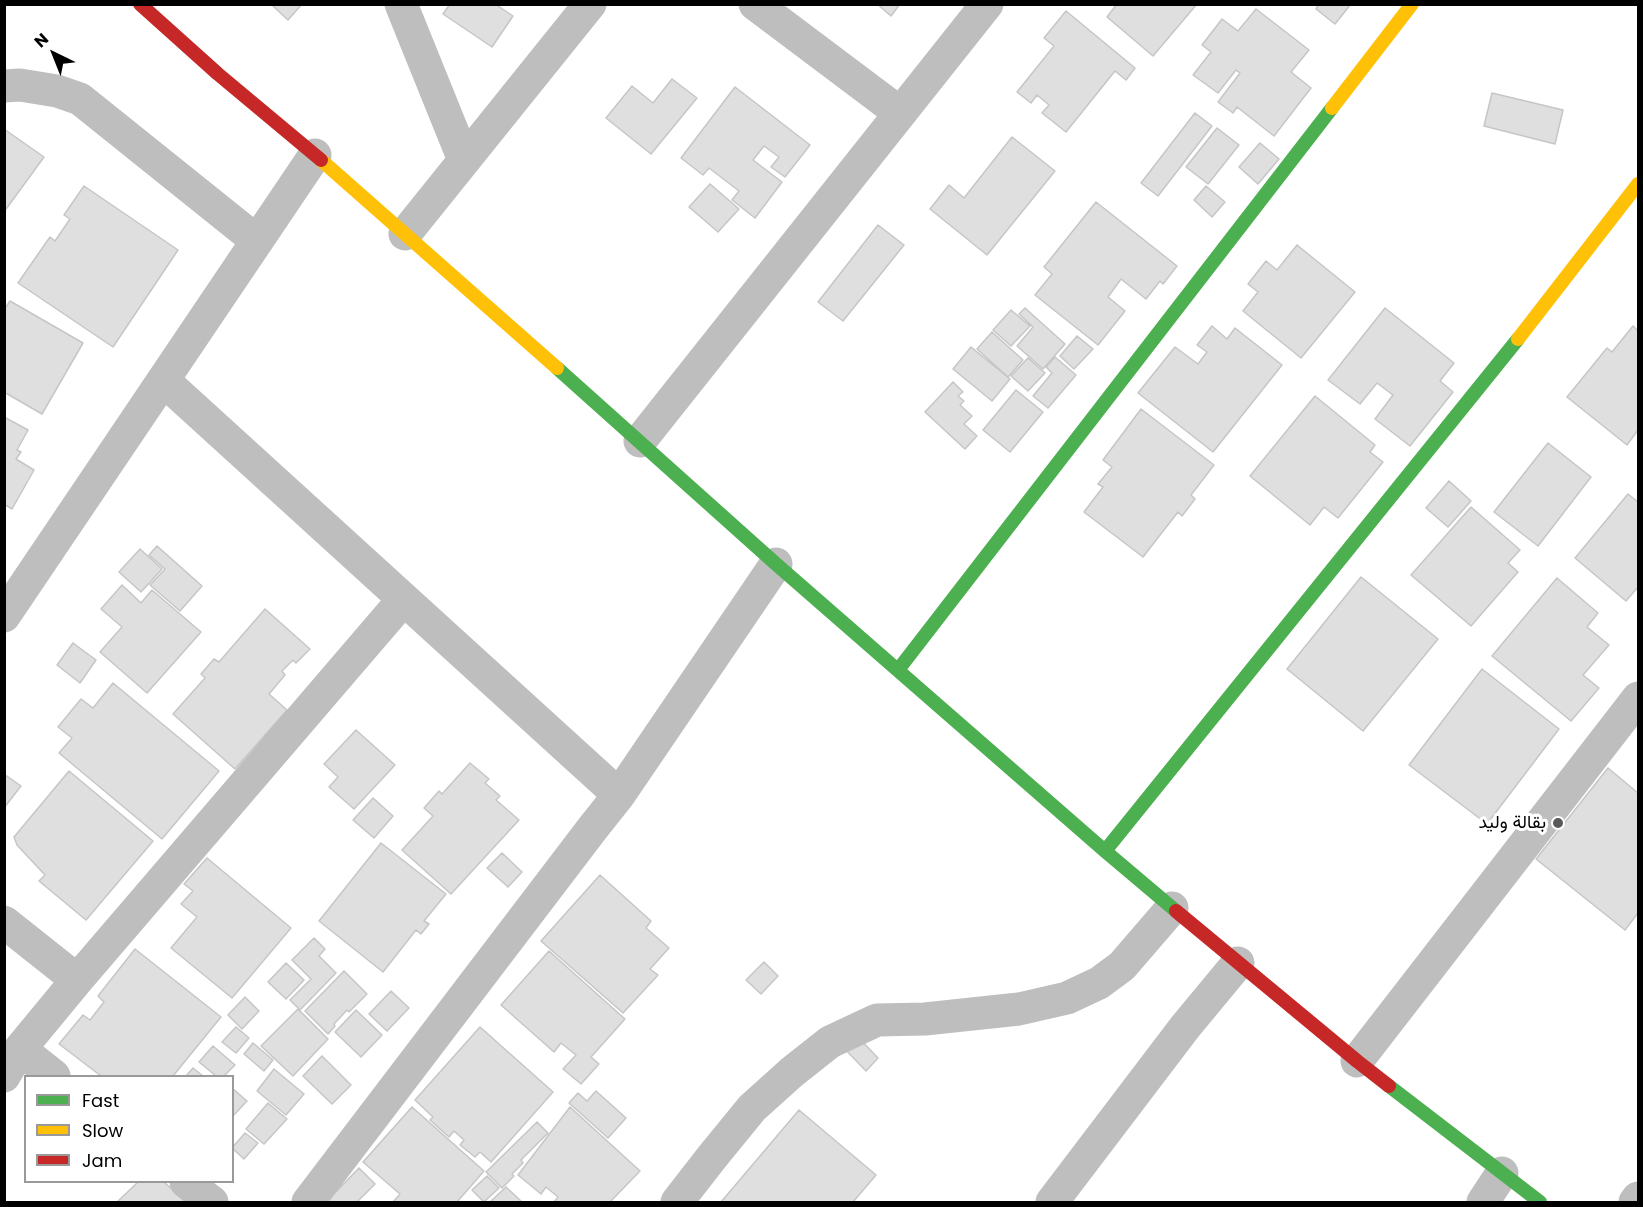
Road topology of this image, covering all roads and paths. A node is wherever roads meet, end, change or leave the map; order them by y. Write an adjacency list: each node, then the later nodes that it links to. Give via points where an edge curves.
1 (140, 4): 9 (street)
2 (401, 4): 10 (street)
3 (590, 4): 10 (street)
4 (755, 4): 8 (street)
5 (987, 4): 8 (street)
6 (1412, 4): 19 (street)
7 (4, 86): 13 (street, via 57,91 80,99)
8 (900, 113): 15 (street)
9 (315, 155): 12 (street); 13 (street)
10 (464, 160): 12 (street)
11 (1638, 184): 22 (street)
12 (405, 234): 15 (street)
13 (257, 241): 14 (street)
14 (163, 380): 17 (street); 18 (street)
15 (640, 441): 16 (street)
16 (776, 564): 19 (street); 21 (street)
17 (403, 600): 21 (street); 26 (street)
18 (4, 616)
19 (898, 670): 22 (street)
20 (1638, 698): 27 (street)
21 (619, 795): 34 (street)
22 (1105, 851): 23 (street)
23 (1173, 908): 25 (street); 35 (street, via 1122,966 1099,983 1067,998 1019,1009 876,1020 830,1042 752,1108)
24 (4, 922): 26 (street)
25 (1238, 963): 27 (street); 36 (street)
26 (77, 980): 28 (street)
27 (1357, 1061): 30 (street)
28 (12, 1062): 29 (street)
29 (48, 1075)
30 (1502, 1173): 37 (street); 38 (street)
31 (187, 1183): 33 (street)
32 (1638, 1198): 39 (street)
33 (212, 1203)
34 (308, 1203)
35 (677, 1203)
36 (1052, 1203)
37 (1483, 1203)
38 (1540, 1203)
39 (1635, 1203)

